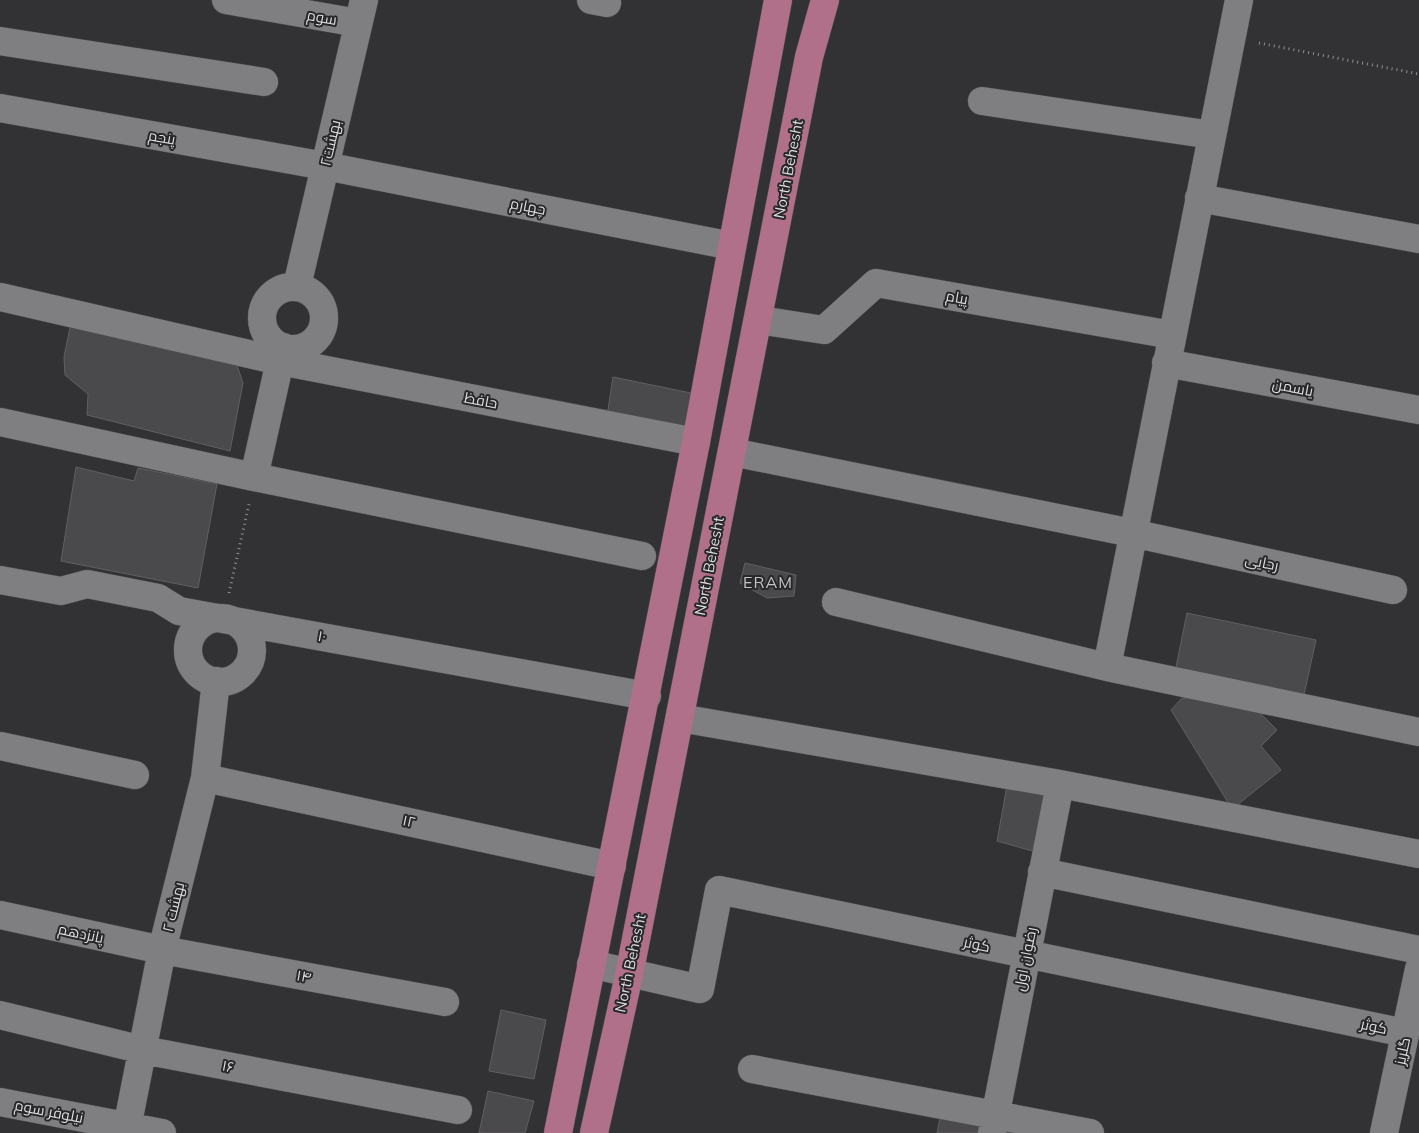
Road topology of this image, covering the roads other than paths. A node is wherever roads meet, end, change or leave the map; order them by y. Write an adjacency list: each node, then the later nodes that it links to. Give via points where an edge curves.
1 (226, 0): 5 (street, سوم)
2 (778, 0): 14 (main road)
3 (826, 0): 17 (main road, North Behesht, via 809,57)
4 (1239, 0): 10 (street)
5 (361, 12): 11 (street, بهشت۲)
6 (0, 41): 7 (street)
7 (264, 82)
8 (982, 101): 10 (street)
9 (0, 108): 11 (street, پنجم)
10 (1212, 135): 12 (street)
11 (325, 166): 14 (street, چهارم); 15 (street, بهشت۲)
12 (1199, 198): 13 (street); 18 (street)
13 (1419, 239)
14 (732, 246): 23 (main road)
15 (297, 286): 19 (street, via 280,288 267,298 261,314 263,330); 19 (street, via 312,292 322,305 325,322 318,337 306,348 289,349)
16 (0, 297): 19 (street)
17 (759, 320): 18 (street, پیام, via 824,330 876,283); 24 (main road, North Behesht)
18 (1172, 335): 20 (street)
19 (282, 354): 23 (street, حافظ); 25 (street)
20 (1166, 363): 21 (street, یاسمن); 26 (street)
21 (1419, 410)
22 (0, 422): 25 (street)
23 (696, 442): 34 (main road)
24 (732, 452): 26 (street, رجایی); 35 (main road, North Behesht)
25 (254, 477): 27 (street)
26 (1132, 533): 29 (street, رجایی); 32 (street)
27 (642, 556)
28 (0, 580): 31 (street, ۱۰, via 61,592 87,584 158,598 179,611)
29 (1393, 590)
30 (836, 602): 32 (street)
31 (223, 618): 33 (street, via 241,626 251,644 251,654 249,663 235,678); 33 (street, via 212,618 194,630 187,651 196,671); 34 (street, ۱۰)
32 (1107, 667): 36 (street)
33 (216, 681): 39 (street, بهشت ۲)
34 (647, 696): 42 (main road)
35 (680, 718): 40 (street); 50 (main road, North Behesht)
36 (1419, 732)
37 (0, 746): 38 (street)
38 (135, 775)
39 (205, 778): 42 (street, ۱۲); 45 (street, بهشت ۲)
40 (1060, 784): 41 (street); 43 (street, رضوان اول)
41 (1419, 854)
42 (612, 866): 48 (main road)
43 (1042, 872): 46 (street); 47 (street, رضوان اول)
44 (0, 915): 45 (street, پانزدهم)
45 (162, 950): 51 (street, ۱۴); 54 (street, بهشت ۲)
46 (1419, 950)
47 (1026, 954): 50 (street, کوثر, via 719,890 700,989); 53 (street, کوثر); 58 (street, رضوان اول)
48 (591, 964): 50 (street); 61 (main road)
49 (1419, 969): 53 (street, گلریز)
50 (630, 975): 62 (main road, North Behesht)
51 (445, 1002)
52 (0, 1015): 54 (street, ۱۶)
53 (1406, 1033): 64 (street, گلریز)
54 (143, 1050): 57 (street, ۱۶); 59 (street, بهشت ۲)
55 (752, 1069): 58 (street)
56 (0, 1102): 59 (street, نیلوفر سوم)
57 (458, 1110)
58 (993, 1124): 63 (street)
59 (127, 1130): 60 (street, نیلوفر سوم)
60 (162, 1133)
61 (558, 1133)
62 (594, 1133)
63 (1090, 1133)
64 (1384, 1133)

